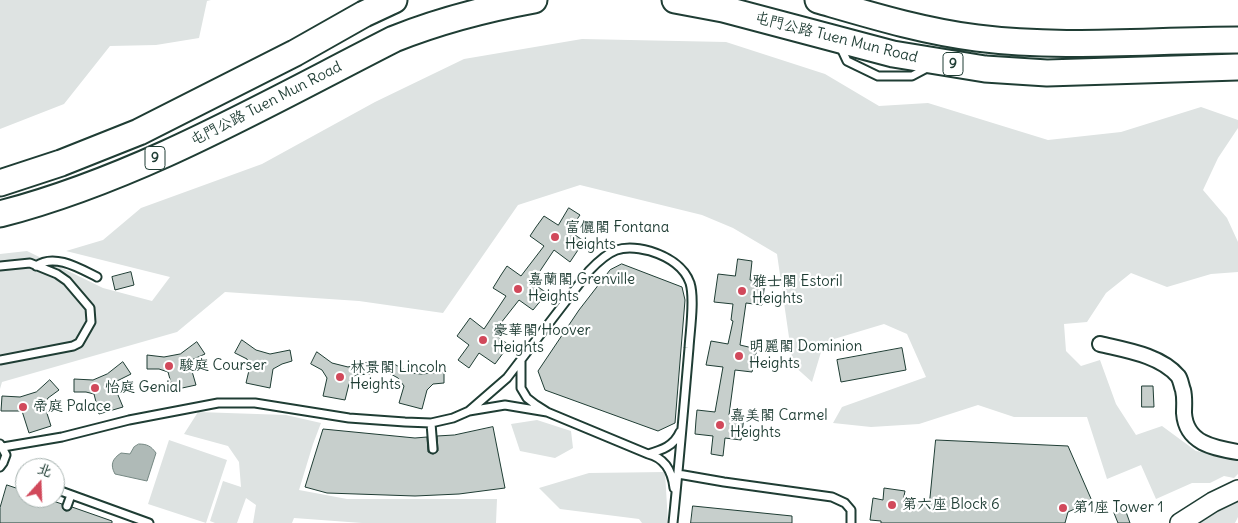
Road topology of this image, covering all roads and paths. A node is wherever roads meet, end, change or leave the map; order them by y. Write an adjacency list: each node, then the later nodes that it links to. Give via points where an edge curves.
1 (394, 0): 7 (highway, 屯門公路 Tuen Mun Road / 9, via 133,135)
2 (534, 0): 8 (highway, 屯門公路 Tuen Mun Road / 9, via 453,17 394,39 148,161 75,191)
3 (675, 0): 6 (highway, 屯門公路 Tuen Mun Road / 9, via 723,9 893,54 985,69 1047,72)
4 (818, 0): 5 (highway, 屯門公路 Tuen Mun Road / 9, via 896,23 979,38 1097,43)
5 (1238, 40)
6 (1238, 67)
7 (0, 182)
8 (0, 214)
9 (0, 266): 10 (lane)
10 (36, 266): 11 (lane, via 52,259); 13 (lane, via 67,281 90,308 91,322 74,346)
11 (97, 277)
12 (1100, 344): 21 (street, via 1166,365 1179,377 1184,414 1193,436 1204,444)
13 (0, 360)
14 (521, 360): 15 (lane, via 508,378); 16 (lane, via 521,388 527,398); 17 (lane, via 603,256 619,249 637,248 656,253 683,271 690,284 692,308)
15 (469, 411): 16 (lane, via 506,405); 18 (lane)
16 (547, 412): 22 (lane)
17 (683, 418): 22 (lane, via 677,439); 24 (lane)
18 (431, 422): 19 (lane, via 349,418 256,403 218,403 62,437); 20 (lane)
19 (1, 445): 23 (lane, via 5,460)
20 (434, 449)
21 (1238, 452)
22 (648, 454): 28 (lane, via 660,459 670,471)
23 (0, 466)
24 (678, 474): 28 (lane); 32 (lane, via 832,497 845,502 852,510)
25 (1238, 490): 33 (street)
26 (65, 493): 27 (lane)
27 (71, 495): 29 (lane); 30 (lane)
28 (675, 504): 31 (lane)
29 (67, 506)
30 (149, 523)
31 (673, 523)
32 (851, 523)
33 (1180, 523)

